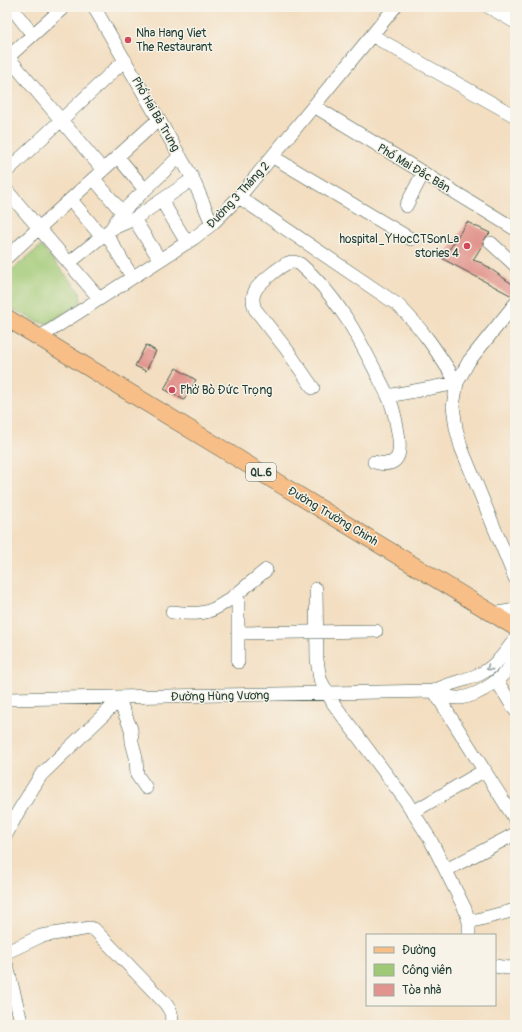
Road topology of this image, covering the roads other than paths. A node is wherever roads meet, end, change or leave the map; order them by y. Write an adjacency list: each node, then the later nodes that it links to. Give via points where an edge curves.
1 (11, 7): 7 (street)
2 (64, 7): 7 (street)
3 (94, 7): 10 (street, Phố Hai Bà Trưng)
4 (395, 7): 8 (street, Đường 3 Tháng 2)
5 (489, 7): 6 (street)
6 (515, 22)
7 (33, 35): 9 (street)
8 (373, 36): 11 (street, Đường 3 Tháng 2); 12 (street)
9 (8, 58): 14 (street)
10 (125, 60): 13 (street, Phố Hai Bà Trưng); 14 (street)
11 (314, 106): 17 (street, Đường 3 Tháng 2); 19 (street, Phố Mai Đắc Bân)
12 (515, 116)
13 (159, 119): 15 (street, Phố Hai Bà Trưng); 16 (street)
14 (61, 120): 18 (street); 20 (street)
15 (180, 156): 21 (street, Phố Hai Bà Trưng); 22 (street)
16 (118, 157): 20 (street); 22 (street)
17 (273, 157): 24 (street, Đường 3 Tháng 2); 34 (street)
18 (7, 172)
19 (423, 173): 27 (street); 32 (street, Phố Mai Đắc Bân)
20 (98, 175): 25 (street); 28 (street)
21 (193, 179): 26 (street); 30 (street, Phố Hai Bà Trưng)
22 (145, 190): 28 (street)
23 (7, 191): 31 (street)
24 (239, 197): 30 (street, Đường 3 Tháng 2); 46 (street, via 398,305 424,332)
25 (71, 200): 31 (street); 33 (street)
26 (162, 201): 29 (street); 35 (street)
27 (406, 206)
28 (122, 212): 33 (street)
29 (134, 219): 33 (street); 38 (street)
30 (212, 224): 35 (street, Đường 3 Tháng 2)
31 (39, 229): 37 (street); 39 (street)
32 (515, 229)
33 (106, 232): 39 (street); 41 (street)
34 (411, 239)
35 (186, 243): 38 (street, Đường 3 Tháng 2)
36 (491, 243): 40 (street)
37 (7, 257)
38 (160, 260): 41 (street, Đường 3 Tháng 2)
39 (69, 263): 42 (street)
40 (515, 265)
41 (132, 277): 42 (street, Đường 3 Tháng 2)
42 (99, 298): 45 (street, Đường 3 Tháng 2)
43 (515, 304): 46 (street, via 469,361)
44 (7, 318): 45 (main road, Đường Trường Chinh / QL.6)
45 (40, 337): 56 (main road, Đường Trường Chinh / QL.6)
46 (457, 383): 48 (street); 51 (street, via 453,406 457,434)
47 (313, 388): 48 (street, via 255,310 254,305 253,297 257,286 288,262 300,264 331,295 351,326)
48 (388, 396): 49 (street, via 400,440 400,454 391,463)
49 (374, 462)
50 (266, 570): 53 (street)
51 (515, 578)
52 (316, 589): 59 (street)
53 (238, 593): 55 (street, via 213,610 190,614); 60 (street)
54 (515, 610): 56 (street)
55 (172, 612)
56 (493, 614): 57 (main road, Đường Trường Chinh / QL.6)
57 (515, 627)
58 (376, 631): 59 (street)
59 (316, 632): 60 (street); 66 (street, via 318,670)
60 (238, 634): 63 (street)
61 (515, 639): 65 (street, Đường Hùng Vương, one-way to 65, via 497,662 482,673)
62 (515, 660): 64 (street, Đường Hùng Vương)
63 (238, 662)
64 (497, 681): 65 (street, Đường Hùng Vương, via 474,694 459,698); 69 (street)
65 (434, 691): 66 (street, Đường Hùng Vương); 70 (street)
66 (328, 693): 68 (street, Đường Hùng Vương); 72 (street)
67 (7, 699): 68 (street, Đường Hùng Vương)
68 (119, 699): 71 (street, via 131,728 137,775); 74 (street, via 41,775)
69 (515, 710)
70 (485, 770): 72 (street); 73 (street)
71 (146, 788)
72 (413, 812): 76 (street)
73 (515, 818)
74 (7, 833)
75 (515, 834): 76 (street)
76 (446, 870): 78 (street)
77 (515, 910): 78 (street)
78 (469, 922): 79 (street)
79 (469, 934)
80 (7, 952): 85 (street, via 42,936 94,929 168,1007 171,1011)
81 (7, 966): 84 (street)
82 (496, 966): 83 (street)
83 (515, 967)
84 (22, 1025)
85 (171, 1025)

